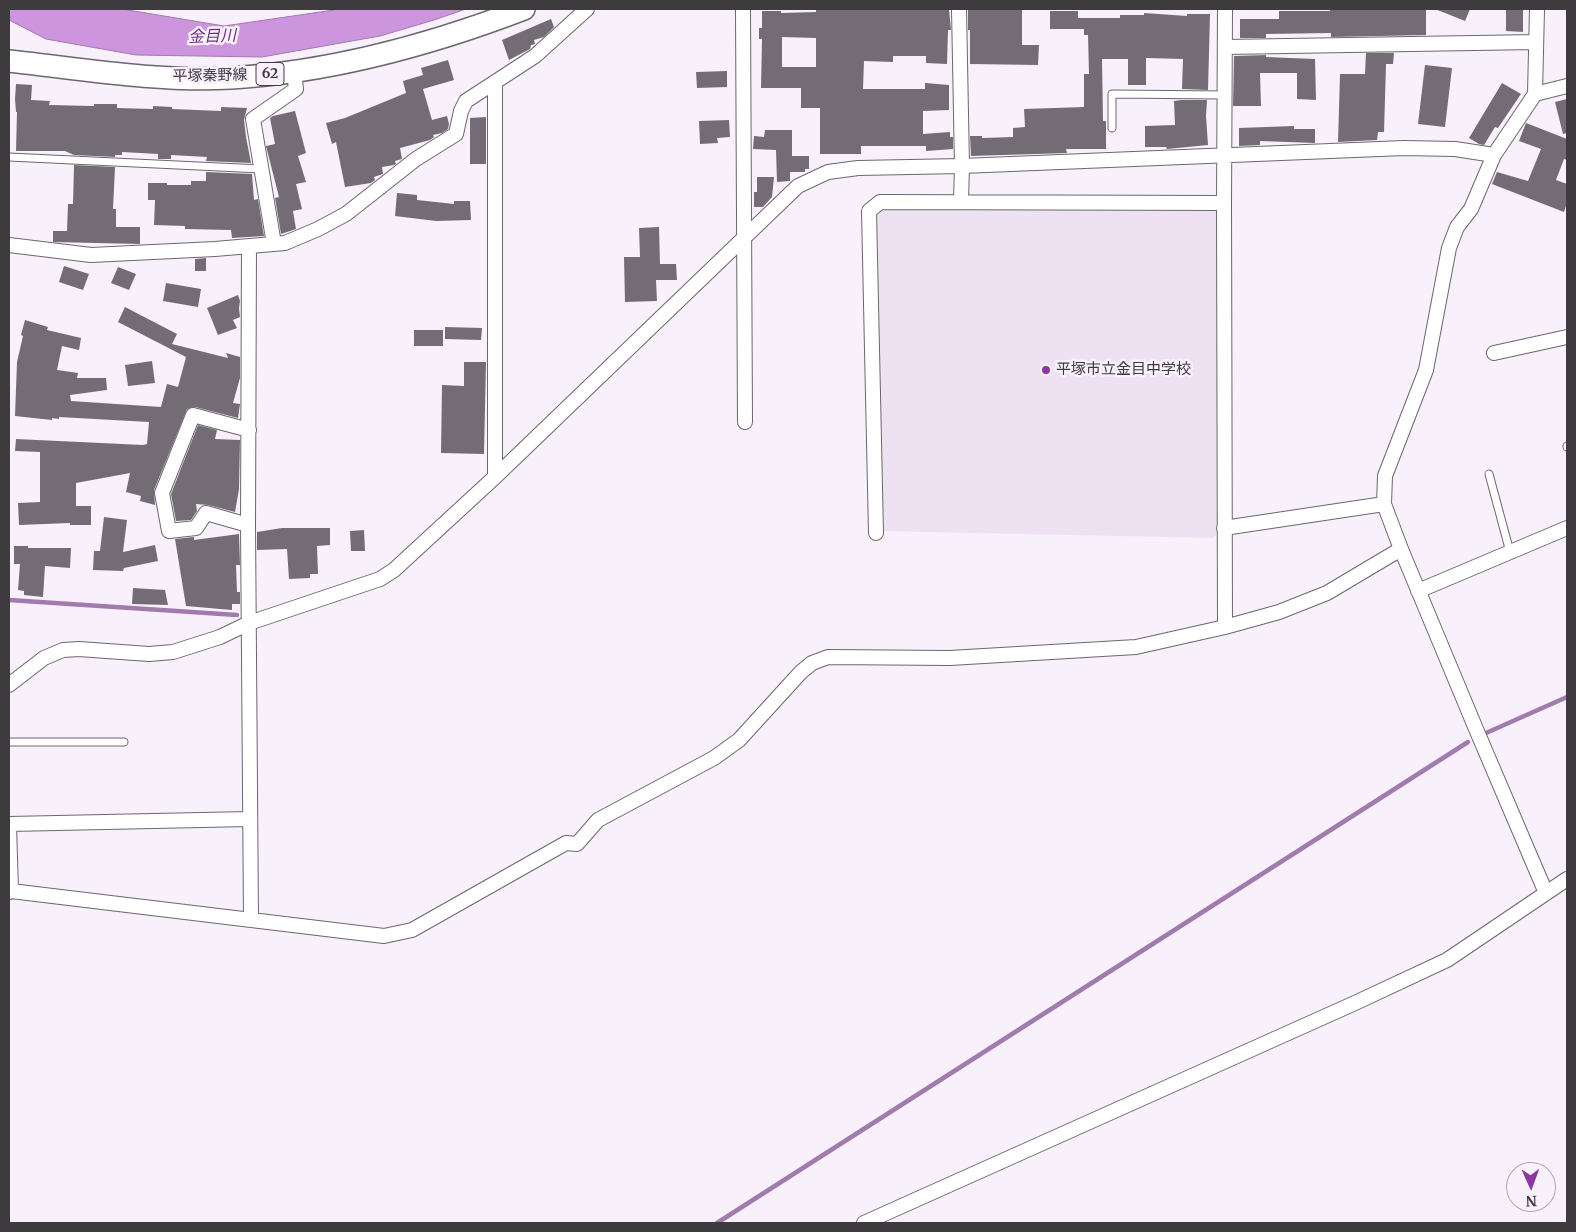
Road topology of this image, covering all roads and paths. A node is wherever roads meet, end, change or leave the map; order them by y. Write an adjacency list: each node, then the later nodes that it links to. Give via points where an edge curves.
1 (524, 9): 10 (main road, 平塚秦野線 / 62, via 475,28 374,57)
2 (587, 9): 11 (street, via 535,56)
3 (743, 9): 23 (street)
4 (958, 9): 19 (street)
5 (1226, 9): 8 (street)
6 (1537, 9): 7 (street)
7 (1536, 42): 8 (street); 13 (street)
8 (1225, 47): 14 (street)
9 (9, 61): 10 (main road, 平塚秦野線 / 62, via 153,77 230,78)
10 (294, 72): 20 (street, via 296,89 253,119)
11 (495, 82): 24 (street, via 466,101 456,134 416,159 346,214 285,243); 32 (street)
12 (1567, 86): 13 (street)
13 (1535, 94): 17 (street)
14 (1224, 95): 15 (lane, via 1112,94); 16 (street)
15 (1112, 128)
16 (1224, 155): 17 (street, via 1404,148 1455,149); 19 (street); 22 (street)
17 (1494, 156): 33 (street, via 1471,209 1457,228 1449,248 1426,370 1386,476)
18 (9, 157): 20 (lane)
19 (962, 166): 21 (street); 23 (street, via 858,168 828,172 798,186)
20 (261, 169): 24 (street)
21 (961, 201): 22 (street); 37 (street, via 880,202 869,211)
22 (1224, 203): 35 (street)
23 (743, 239): 29 (street); 32 (street)
24 (274, 244): 26 (street)
25 (9, 245): 26 (street, via 91,255)
26 (249, 246): 30 (street)
27 (1567, 337): 28 (street)
28 (1494, 353)
29 (745, 422)
30 (249, 430): 34 (street); 34 (street, via 193,415 162,493 169,531 196,528 206,513)
31 (1489, 474): 39 (lane)
32 (495, 477): 41 (street, via 394,570 380,579)
33 (1384, 504): 35 (street); 38 (street)
34 (248, 525): 41 (street)
35 (1224, 528): 42 (street)
36 (1567, 528): 39 (street)
37 (876, 533)
38 (1401, 549): 40 (street); 42 (street, via 1328,593 1279,612)
39 (1510, 552): 40 (street)
40 (1418, 591): 50 (street)
41 (249, 623): 43 (street, via 220,637 173,652 63,650 44,658); 46 (street)
42 (1225, 627): 51 (street, via 1136,648 950,658 828,656 812,663 739,740 714,758 598,820 577,844 566,843 412,930 384,936)
43 (9, 685)
44 (9, 742): 45 (lane)
45 (124, 742)
46 (250, 819): 47 (street, via 9,824); 51 (street)
47 (9, 856): 49 (street)
48 (1567, 879): 50 (street)
49 (10, 892): 51 (street)
50 (1546, 893): 52 (street, via 1447,960)
51 (251, 920)
52 (864, 1223)

